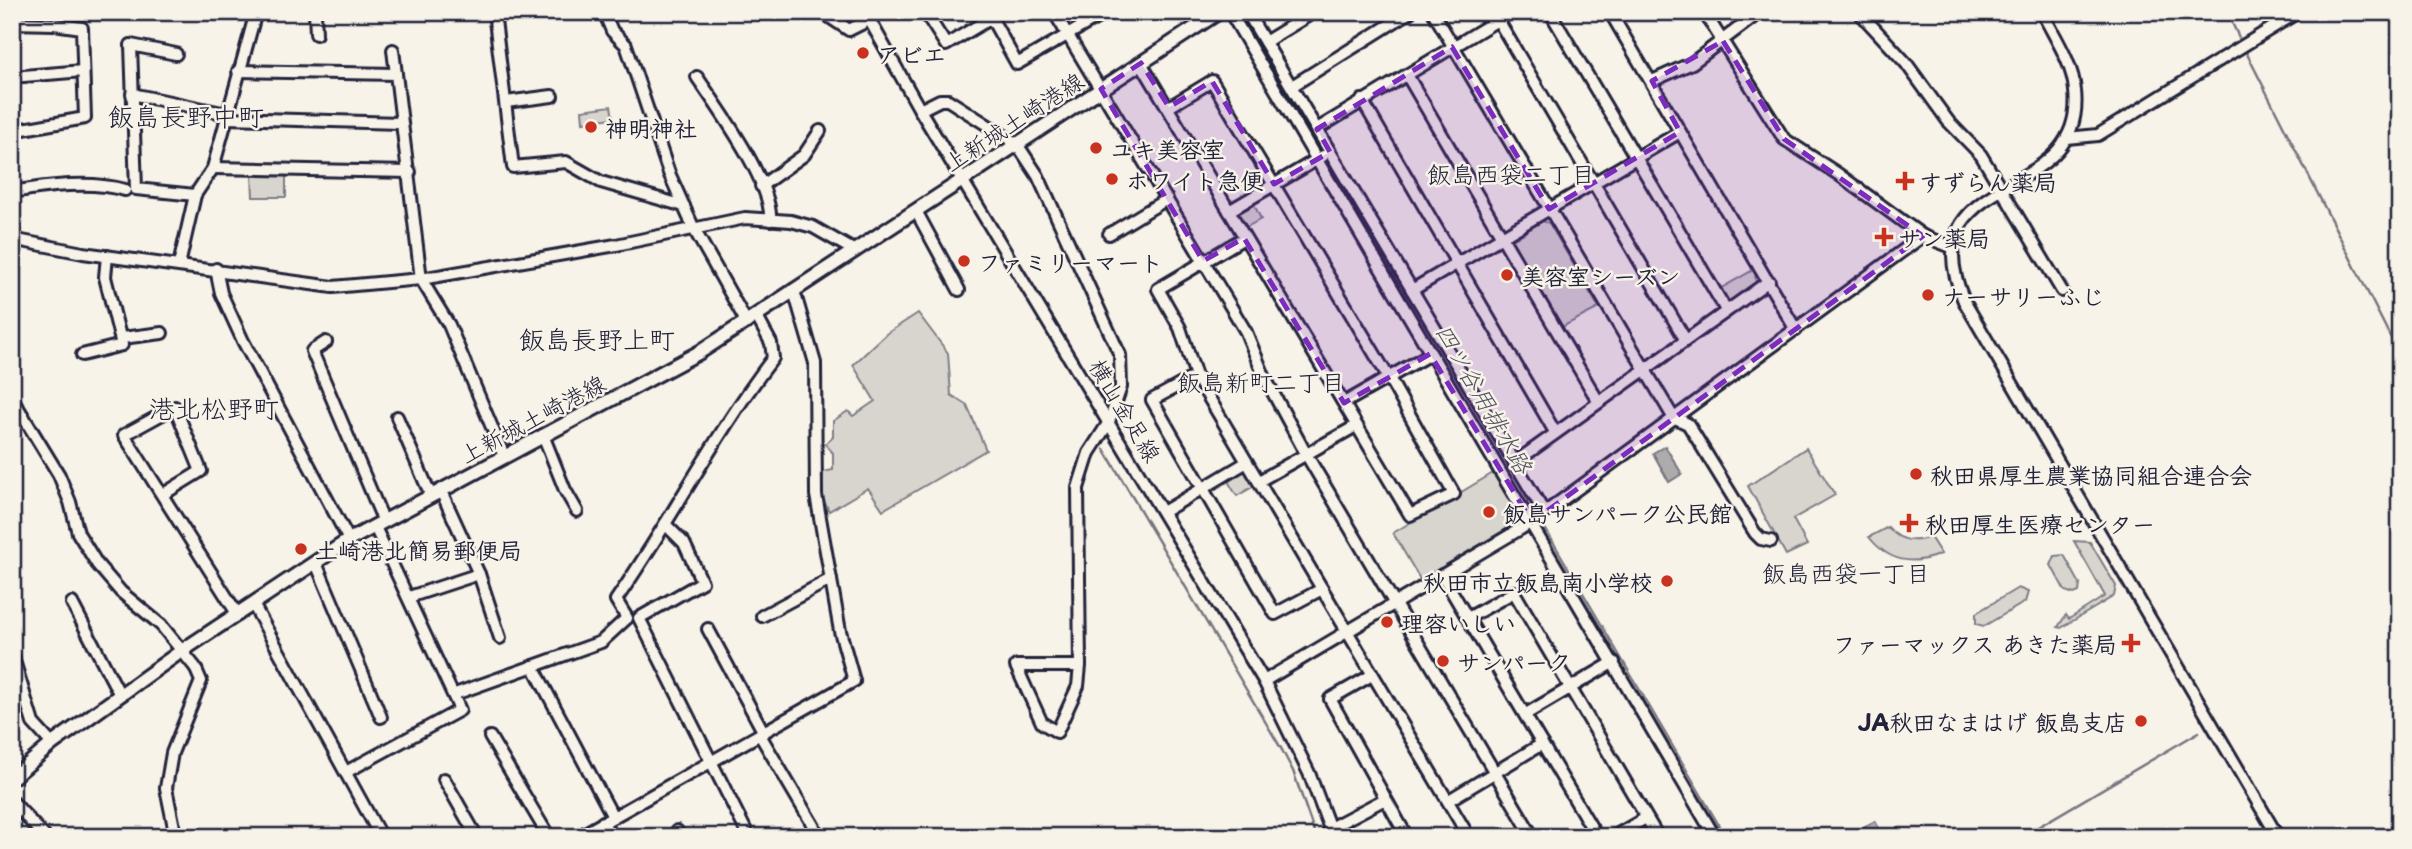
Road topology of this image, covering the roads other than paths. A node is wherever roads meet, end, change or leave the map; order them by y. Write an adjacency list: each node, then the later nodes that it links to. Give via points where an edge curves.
1 (256, 12): 36 (street)
2 (316, 12): 27 (street)
3 (494, 12): 47 (street)
4 (604, 12): 71 (street, via 611,31 626,45)
5 (822, 12): 24 (street, via 849,30)
6 (925, 12): 23 (street, via 946,45)
7 (1054, 12): 28 (street)
8 (1107, 12): 28 (street)
9 (1219, 12): 34 (main road, 上新城土崎港線)
10 (1230, 12): 58 (street)
11 (1247, 12): 30 (street)
12 (1314, 12): 30 (street)
13 (1410, 12): 42 (street)
14 (1433, 12): 31 (street)
15 (1511, 12): 25 (street)
16 (1550, 12): 59 (street)
17 (1610, 12): 41 (street)
18 (1703, 12): 29 (street)
19 (1760, 12): 29 (street)
20 (1859, 12): 66 (street, via 1981,155)
21 (2042, 12): 56 (street, via 2075,89 2076,107)
22 (2298, 12): 56 (street, via 2098,135)
23 (989, 15): 28 (street, via 1017,64)
24 (867, 16): 49 (street, 横山金足線)
25 (1498, 20): 31 (street); 63 (street)
26 (12, 23): 35 (street, via 82,28)
27 (316, 34)
28 (1068, 35): 43 (street)
29 (1723, 41): 41 (street, via 1692,63); 78 (street, via 1784,139)
30 (1265, 42): 42 (street)
31 (1452, 47): 38 (street); 72 (street)
32 (393, 50): 37 (street)
33 (176, 54): 44 (street, via 131,45)
34 (1141, 63): 43 (main road, 上新城土崎港線); 48 (street)
35 (83, 71): 39 (street); 53 (street, via 85,118)
36 (238, 71): 37 (street); 50 (street)
37 (396, 74): 51 (street, via 402,99)
38 (1408, 75): 46 (street); 79 (street)
39 (12, 77)
40 (697, 77): 65 (street, via 731,126)
41 (1652, 81): 55 (street)
42 (1292, 86): 52 (street)
43 (1101, 89): 57 (main road, 上新城土崎港線); 70 (street)
44 (132, 94): 50 (street); 69 (street, via 136,189)
45 (552, 96): 47 (street)
46 (1363, 100): 52 (street); 86 (street)
47 (506, 102): 71 (street, via 513,167 566,162 601,182)
48 (1169, 107): 64 (street, via 1212,81); 74 (street)
49 (920, 110): 57 (street, via 948,100); 62 (street, 横山金足線)
50 (226, 116): 51 (street); 60 (street)
51 (400, 123): 61 (street)
52 (1317, 129): 58 (street)
53 (12, 131)
54 (821, 131): 65 (street, via 804,155)
55 (1680, 132): 59 (street); 90 (street)
56 (2067, 138): 66 (street, via 2041,166)
57 (1017, 144): 62 (main road, 上新城土崎港線); 112 (street, via 1038,176 1120,355 1121,387)
58 (1322, 156): 64 (street); 92 (street); 102 (street)
59 (1638, 158): 63 (street); 95 (street)
60 (213, 168): 61 (street); 69 (street)
61 (410, 172): 89 (street)
62 (963, 179): 73 (main road, 上新城土崎港線); 112 (street, 横山金足線)
63 (1594, 183): 72 (street); 100 (street)
64 (1274, 184): 74 (street); 106 (street)
65 (761, 186): 75 (street)
66 (2003, 189): 82 (street, via 1969,212 1956,230); 94 (street)
67 (125, 190): 68 (street, via 55,187)
68 (12, 192)
69 (195, 195): 87 (street)
70 (1167, 200): 77 (street); 85 (street)
71 (684, 206): 76 (street)
72 (1549, 209): 79 (street); 104 (street)
73 (916, 211): 83 (main road, 上新城土崎港線); 91 (street)
74 (1229, 211): 80 (street)
75 (770, 220): 76 (street, via 724,220); 83 (street, via 813,227)
76 (694, 229): 89 (street); 96 (street)
77 (1109, 234)
78 (1923, 236): 82 (street); 97 (street)
79 (1502, 237): 86 (street); 108 (street)
80 (1244, 238): 85 (street); 109 (street)
81 (12, 239): 84 (street)
82 (1952, 247): 189 (street, via 1955,278 1964,301)
83 (855, 251): 93 (main road, 上新城土崎港線)
84 (107, 256): 87 (street); 99 (street, via 105,277)
85 (1203, 261): 105 (street, via 1158,289 1184,337); 116 (street, via 1246,332)
86 (1458, 262): 92 (street); 114 (street)
87 (179, 265): 88 (street)
88 (216, 269): 89 (street, via 333,287); 129 (street, via 221,293 243,341)
89 (421, 279): 117 (street, via 449,325)
90 (1769, 281): 95 (street); 97 (street)
91 (959, 290)
92 (1412, 290): 119 (street)
93 (794, 291): 96 (main road, 上新城土崎港線); 134 (street, via 815,363 816,495)
94 (2063, 291)
95 (1726, 310): 100 (street)
96 (752, 320): 115 (main road, 上新城土崎港線); 127 (street, via 771,343 773,358 738,404)
97 (1796, 330): 111 (street)
98 (162, 333): 99 (street)
99 (122, 338): 103 (street, via 122,345)
100 (1685, 339): 104 (street)
101 (326, 342): 128 (street, via 312,351)
102 (1430, 354): 106 (street); 126 (street)
103 (82, 355)
104 (1643, 369): 108 (street); 111 (street)
105 (1196, 376): 118 (street); 121 (street, via 1152,400)
106 (1389, 378): 109 (street); 113 (street, via 1454,494 1410,515)
107 (12, 398): 146 (street, via 59,475 78,533 97,564 121,592 161,625)
108 (1598, 401): 114 (street)
109 (1343, 403): 113 (street)
110 (397, 417): 122 (street)
111 (1673, 417): 126 (street); 130 (street, via 1688,424 1755,533)
112 (1109, 422): 125 (street, 横山金足線); 150 (street, via 1089,453 1078,488)
113 (1356, 426): 116 (street)
114 (1555, 432): 119 (street)
115 (543, 435): 117 (main road, 上新城土崎港線); 124 (street)
116 (1306, 454): 120 (street); 138 (street)
117 (504, 456): 122 (main road, 上新城土崎港線)
118 (1247, 462): 120 (street); 121 (street)
119 (1514, 463): 126 (street)
120 (1259, 481): 135 (street)
121 (1203, 488): 125 (street); 135 (street, via 1275,614)
122 (436, 494): 128 (main road, 上新城土崎港線); 132 (street)
123 (162, 495): 123 (street, via 124,435 175,407 201,471); 140 (street)
124 (577, 511)
125 (1163, 512): 152 (street, 横山金足線)
126 (1537, 518): 133 (street); 148 (street)
127 (665, 524): 149 (street, via 616,600 627,618 601,642); 162 (street, via 684,543 702,582 639,618)
128 (379, 525): 129 (main road, 上新城土崎港線); 136 (street)
129 (349, 540): 131 (main road, 上新城土崎港線)
130 (1771, 541)
131 (316, 563): 139 (main road, 上新城土崎港線); 157 (street)
132 (479, 574): 136 (street); 145 (street)
133 (1442, 575): 138 (street); 142 (street)
134 (831, 579): 141 (street); 158 (street, via 854,681)
135 (1322, 589): 144 (street)
136 (409, 597): 154 (street)
137 (72, 603): 155 (street)
138 (1396, 603): 144 (street); 163 (street)
139 (254, 606): 140 (main road, 上新城土崎港線); 164 (street)
140 (238, 615): 146 (main road, 上新城土崎港線)
141 (762, 616)
142 (1468, 618): 153 (street, via 1514,592); 156 (street)
143 (708, 629): 158 (street)
144 (1347, 632): 151 (street); 152 (street)
145 (500, 638)
146 (180, 652): 155 (main road, 上新城土崎港線); 174 (street, via 201,681 172,753 166,788)
147 (12, 654): 160 (street, via 33,723)
148 (1614, 662): 153 (street); 188 (street)
149 (533, 666): 154 (street); 171 (street)
150 (1080, 666): 150 (street, via 1078,686 1057,732 1041,723 1016,666)
151 (1372, 675): 167 (street, via 1330,699); 168 (street)
152 (1264, 681): 172 (street, 横山金足線, via 1309,773)
153 (1570, 688): 156 (street); 170 (street)
154 (455, 694): 164 (street, via 460,710)
155 (121, 695): 160 (main road, 上新城土崎港線)
156 (1525, 714): 161 (street)
157 (381, 717)
158 (762, 734): 162 (street); 181 (street)
159 (490, 737): 177 (street)
160 (52, 744): 165 (main road, 上新城土崎港線)
161 (1542, 744): 163 (street); 185 (street)
162 (709, 761): 171 (street); 180 (street)
163 (1494, 771): 168 (street); 184 (street)
164 (346, 772): 175 (street)
165 (12, 778)
166 (444, 779): 176 (street)
167 (1385, 799): 172 (street); 182 (street)
168 (1449, 800): 183 (street)
169 (12, 801): 173 (street)
170 (1646, 818): 186 (street); 187 (street)
171 (608, 820): 178 (street); 179 (street)
172 (1332, 833)
173 (45, 837)
174 (176, 837)
175 (381, 837)
176 (477, 837)
177 (549, 837)
178 (578, 837)
179 (611, 837)
180 (749, 837)
181 (820, 837)
182 (1407, 837)
183 (1469, 837)
184 (1533, 837)
185 (1597, 837)
186 (1613, 837)
187 (1658, 837)
188 (1715, 837)
189 (2278, 837)

